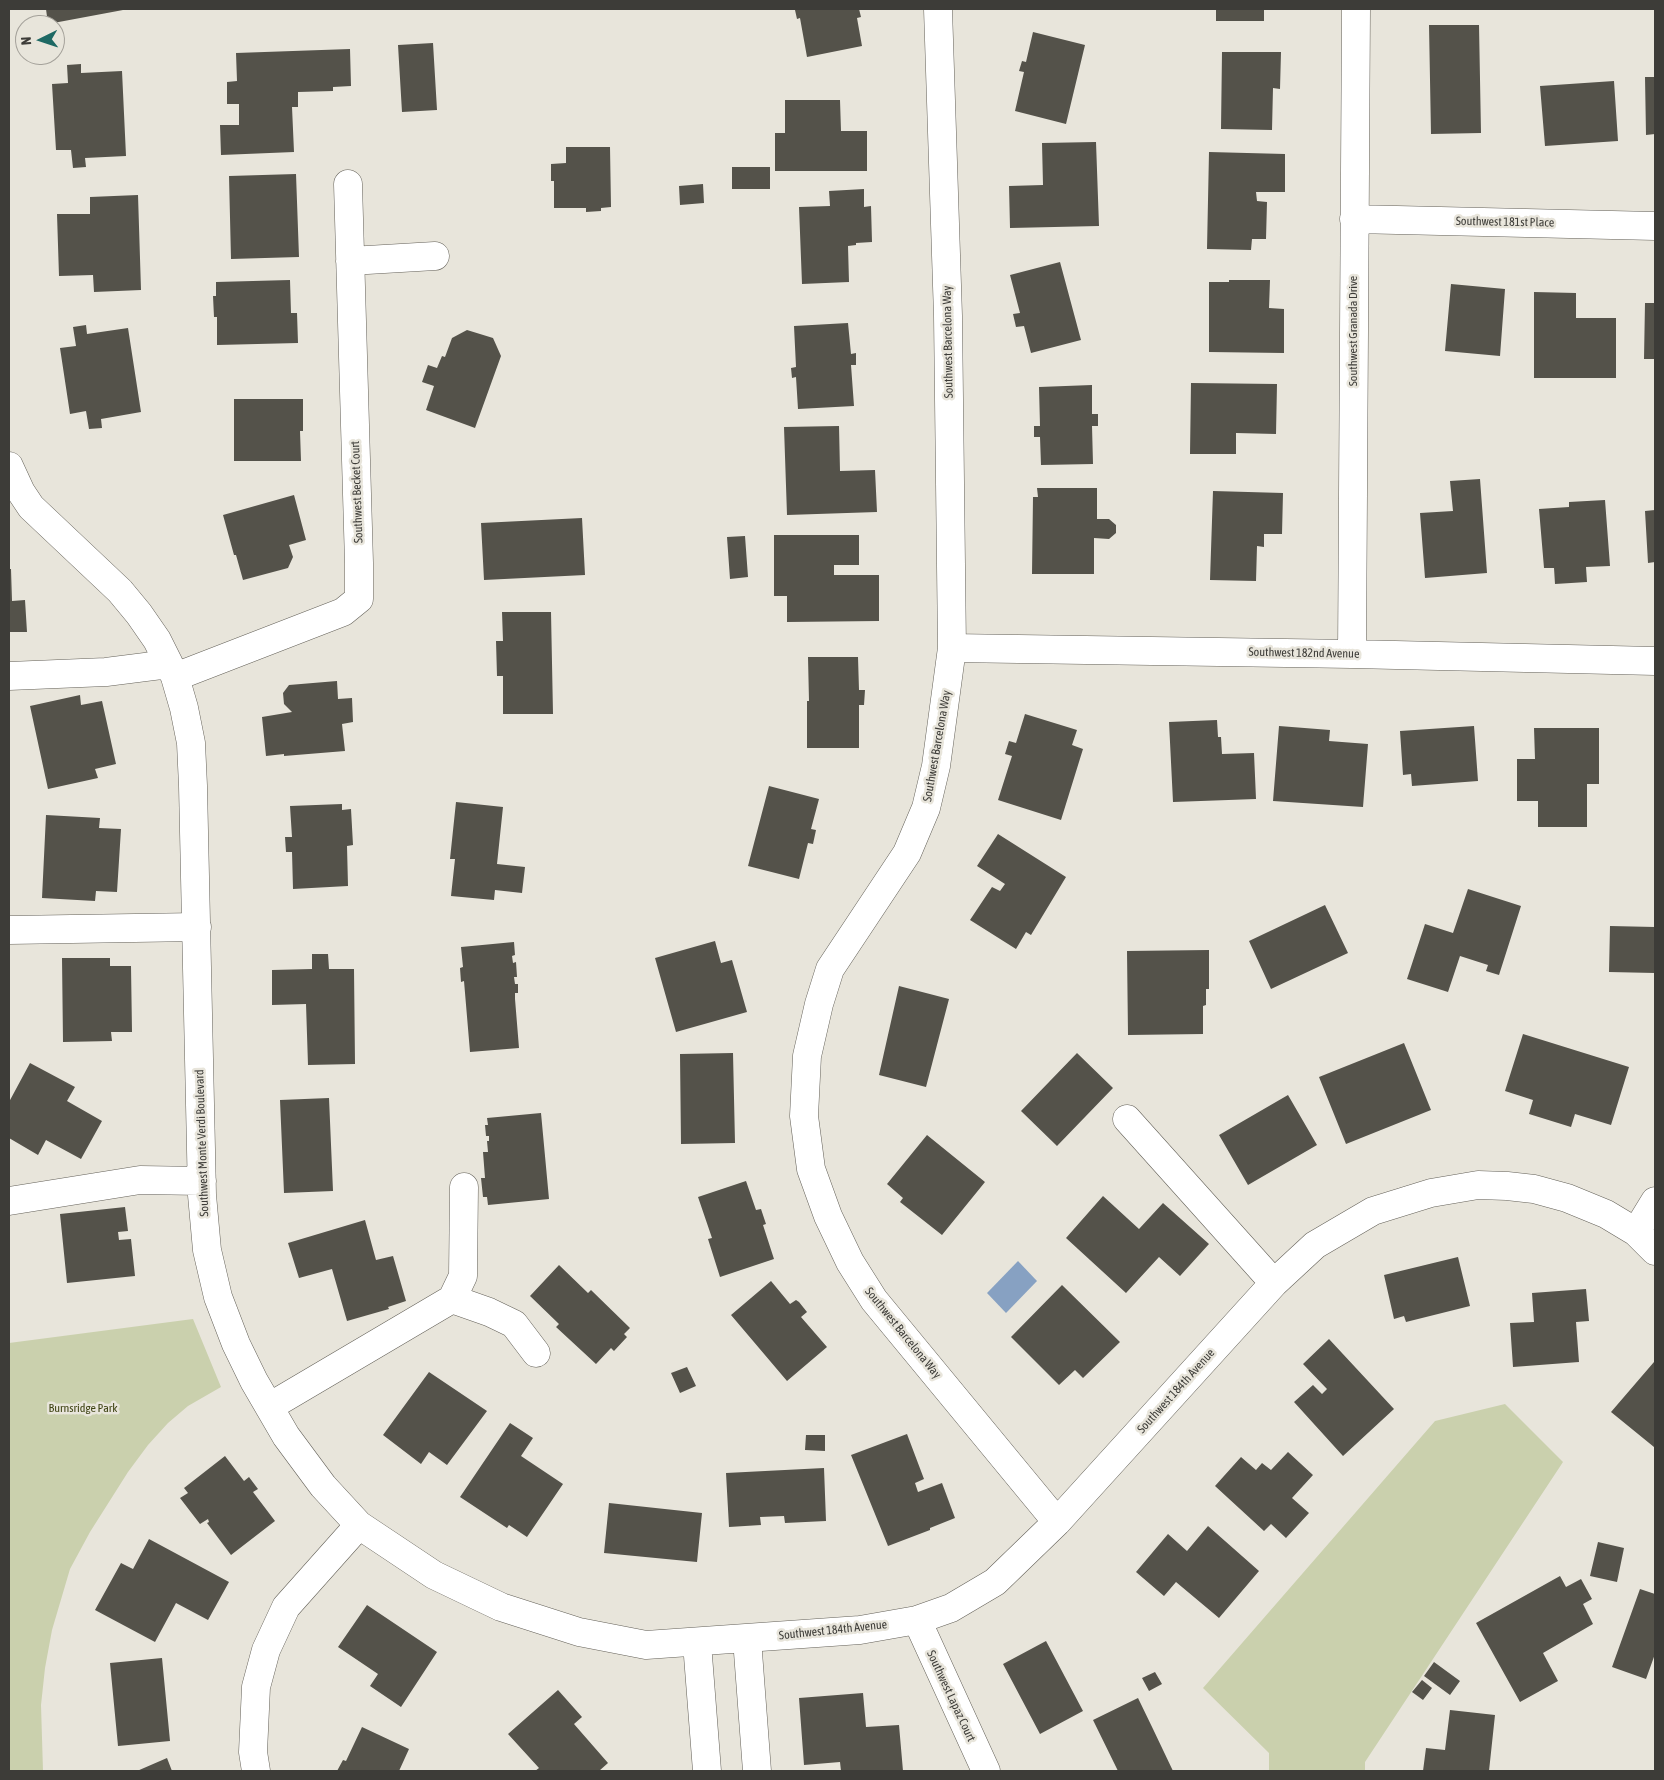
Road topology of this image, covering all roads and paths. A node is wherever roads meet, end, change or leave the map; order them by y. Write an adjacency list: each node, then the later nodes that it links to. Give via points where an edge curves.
1 (938, 9): 9 (street, Southwest Barcelona Way, via 948,316)
2 (1356, 9): 4 (street, Southwest Granada Drive)
3 (348, 184): 7 (street, Southwest Becket Court)
4 (1354, 219): 5 (street, Southwest 181st Place); 10 (street, Southwest Granada Drive)
5 (1655, 226)
6 (435, 256): 7 (street)
7 (350, 260): 12 (street, Southwest Becket Court, via 359,598 343,612)
8 (9, 466): 12 (street, Southwest Monte Verdi Boulevard, via 31,507 120,591 139,614 157,640)
9 (952, 648): 10 (street, Southwest 182nd Avenue); 27 (street, Southwest Barcelona Way, via 936,766 926,808 906,853 830,969 807,1056 804,1116 811,1169 850,1262 874,1300)
10 (1352, 654): 11 (street, Southwest 182nd Avenue)
11 (1655, 661)
12 (172, 671): 13 (street); 14 (street, Southwest Monte Verdi Boulevard, via 191,743)
13 (9, 676)
14 (197, 927): 15 (street); 17 (street, Southwest Monte Verdi Boulevard)
15 (9, 930)
16 (1127, 1119): 23 (street)
17 (202, 1182): 19 (street, via 140,1180); 26 (street, Southwest Monte Verdi Boulevard, via 208,1250 218,1297 236,1344)
18 (464, 1187): 24 (street, via 463,1276)
19 (9, 1201)
20 (1655, 1202): 21 (street)
21 (1636, 1232): 22 (street, Southwest 184th Avenue); 23 (street, Southwest 184th Avenue, via 1598,1210 1567,1198 1534,1189 1478,1186 1431,1193 1373,1211 1316,1245)
22 (1655, 1251)
23 (1274, 1283): 27 (street, Southwest 184th Avenue)
24 (452, 1299): 25 (street, via 514,1324); 26 (street)
25 (536, 1353)
26 (269, 1407): 28 (street, Southwest Monte Verdi Boulevard, via 323,1486)
27 (1057, 1522): 29 (street, Southwest 184th Avenue, via 995,1582 950,1608)
28 (359, 1525): 31 (street, Southwest Monte Verdi Boulevard, via 434,1575 502,1607 579,1632 646,1645); 32 (street, via 286,1607 266,1650 256,1687 252,1752)
29 (917, 1620): 30 (street, Southwest 184th Avenue, via 860,1630); 35 (street, Southwest Lapaz Court)
30 (747, 1639): 31 (street, Southwest 184th Avenue); 34 (street)
31 (697, 1642): 33 (street)
32 (256, 1771)
33 (707, 1771)
34 (758, 1771)
35 (986, 1771)

